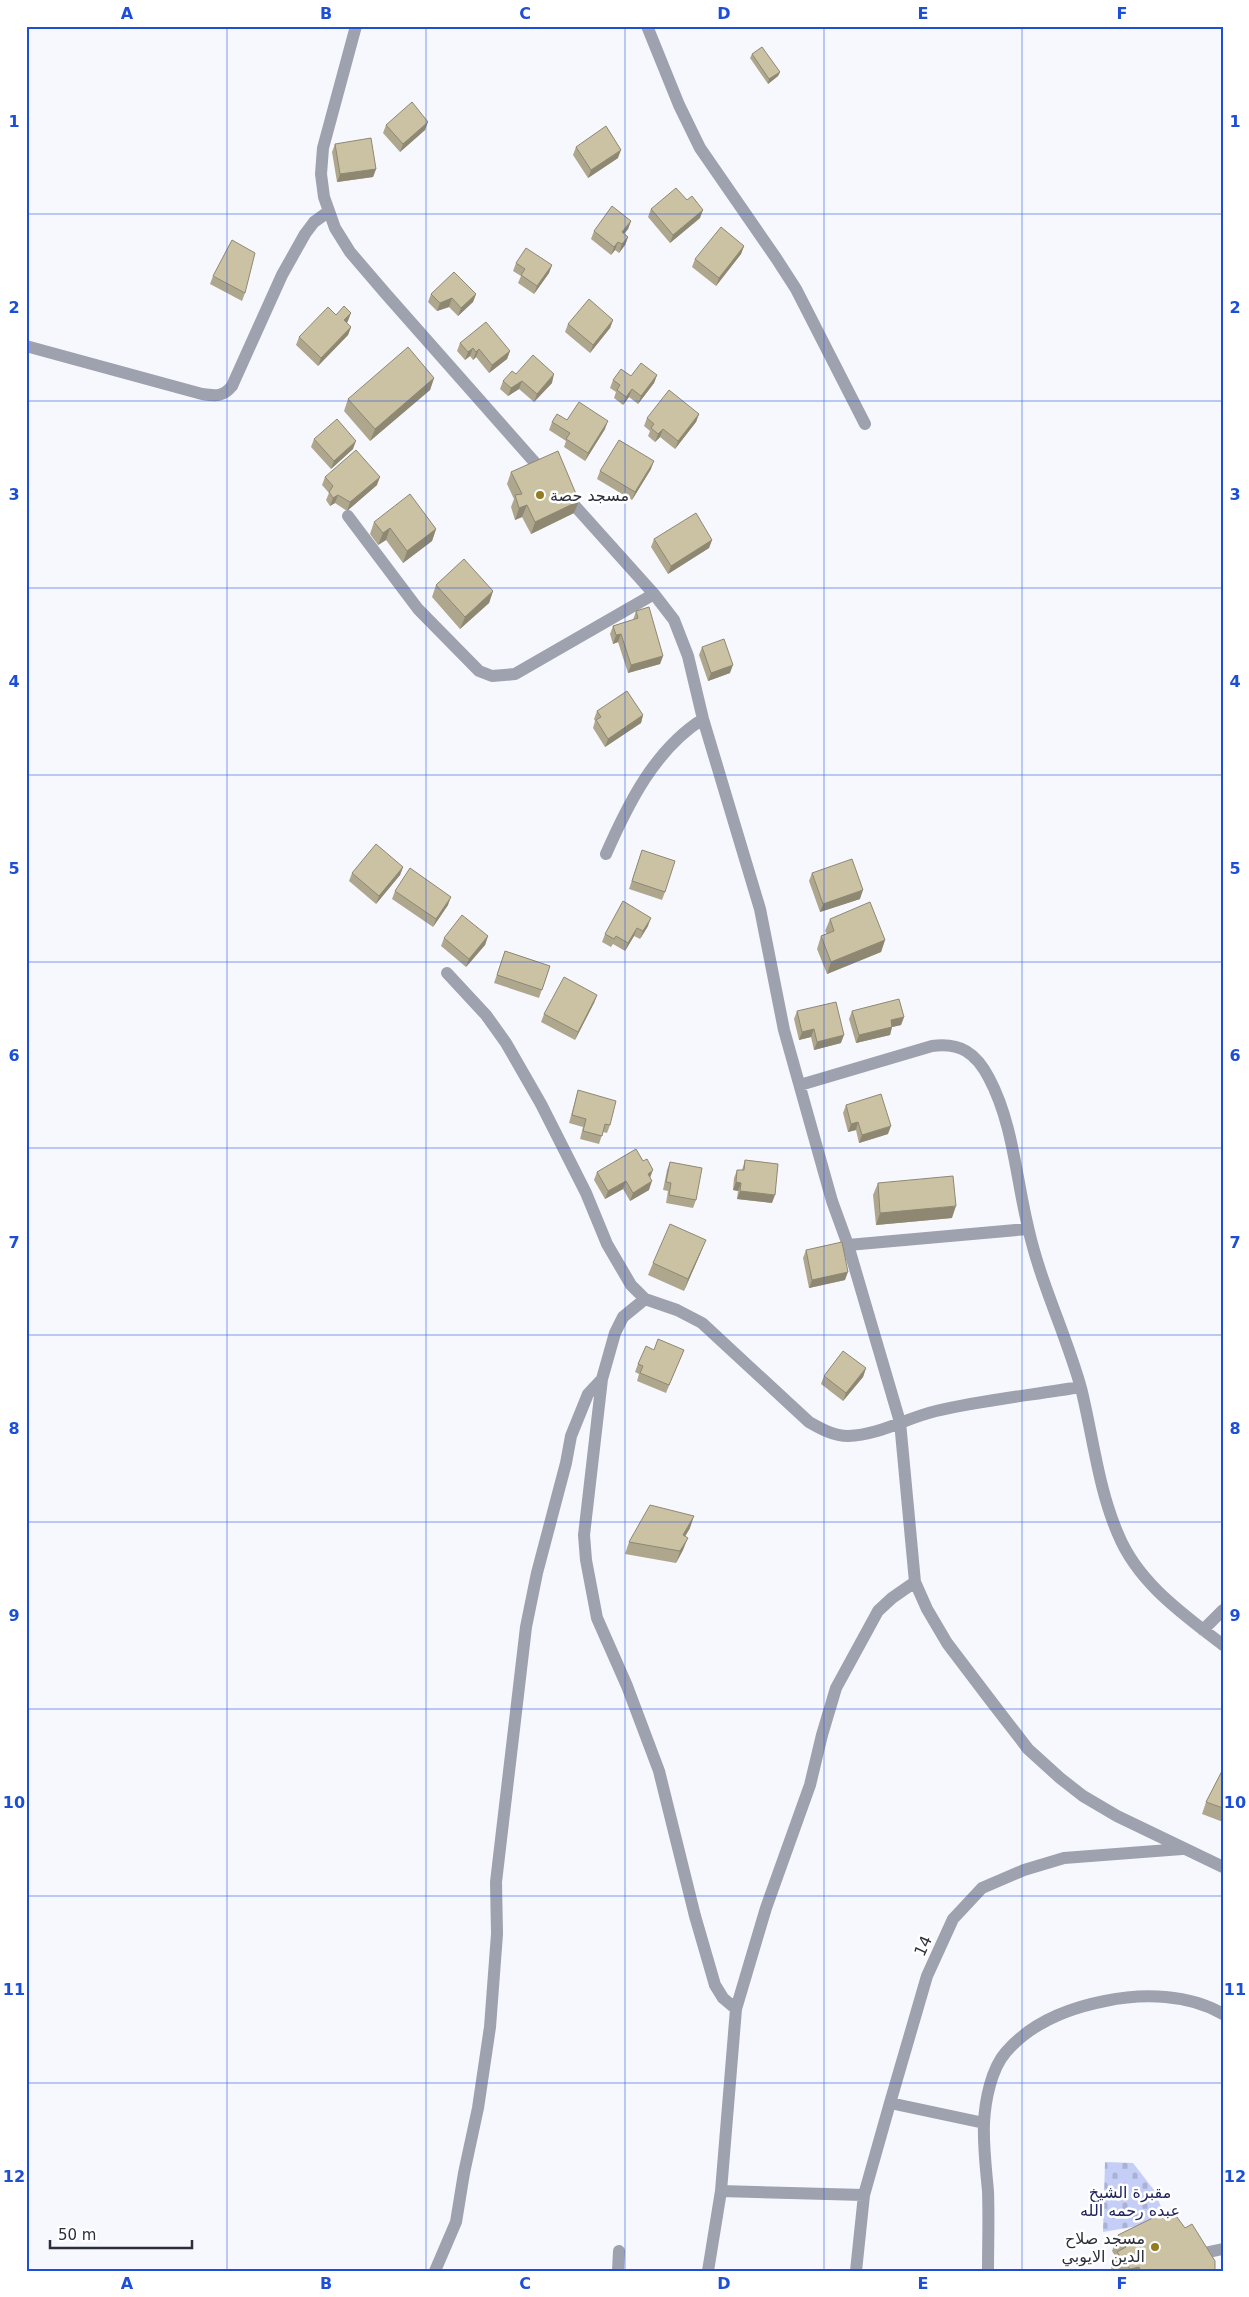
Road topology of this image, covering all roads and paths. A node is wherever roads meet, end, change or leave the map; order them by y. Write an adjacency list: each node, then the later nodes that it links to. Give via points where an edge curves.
1 (356, 26): 3 (street, via 323,148 321,174)
2 (646, 26): 5 (street, via 700,148 796,289)
3 (328, 212): 4 (street, via 305,234 282,275 226,394 202,394); 7 (street, via 350,252 441,359)
4 (26, 346)
5 (865, 424)
6 (348, 516): 7 (street, via 418,609 479,671 492,676 515,674)
7 (654, 594): 8 (street, via 674,620 682,638)
8 (703, 718): 9 (street, via 669,747 627,806); 11 (street, via 760,910 784,1030)
9 (606, 854)
10 (447, 972): 14 (street, via 486,1015 506,1043 586,1193 607,1244 631,1284)
11 (800, 1085): 12 (street, via 932,1046 949,1044 971,1054 989,1077 1007,1126); 13 (street, via 832,1201)
12 (1028, 1229): 13 (street); 16 (street)
13 (848, 1245): 17 (street)
14 (645, 1299): 15 (street, via 623,1317 615,1333); 17 (street, via 678,1310 702,1323 809,1422 827,1432 848,1436 882,1431)
15 (602, 1380): 24 (street, via 584,1535 591,1590 597,1618 659,1771 694,1916 715,1985 723,1998); 32 (street, via 588,1394 571,1436 536,1573 526,1627 496,1882 497,1934 490,2027 456,2222)
16 (1080, 1387): 17 (street, via 936,1411); 20 (street, via 1107,1502 1126,1550 1155,1590)
17 (900, 1422): 18 (street)
18 (916, 1582): 22 (street, via 947,1643 1028,1749 1083,1796); 24 (street, via 878,1611 836,1688 810,1785 766,1908)
19 (1223, 1610): 20 (street)
20 (1203, 1630): 21 (street)
21 (1223, 1645)
22 (1184, 1848): 23 (street); 26 (street, 14, via 1064,1858 982,1888 953,1919 928,1976)
23 (1223, 1867)
24 (736, 2009): 28 (street)
25 (1223, 2014): 27 (street, via 1208,2005 1176,1998 1110,2000 1076,2007 1050,2019 1005,2052 992,2079)
26 (890, 2103): 27 (street); 29 (street, 14)
27 (984, 2123): 36 (street)
28 (721, 2191): 29 (street); 34 (street)
29 (864, 2195): 35 (street, 14)
30 (1223, 2249): 37 (street, via 1204,2254)
31 (619, 2250): 33 (street)
32 (435, 2271)
33 (618, 2271)
34 (708, 2271)
35 (856, 2271)
36 (988, 2271)
37 (1196, 2271)

